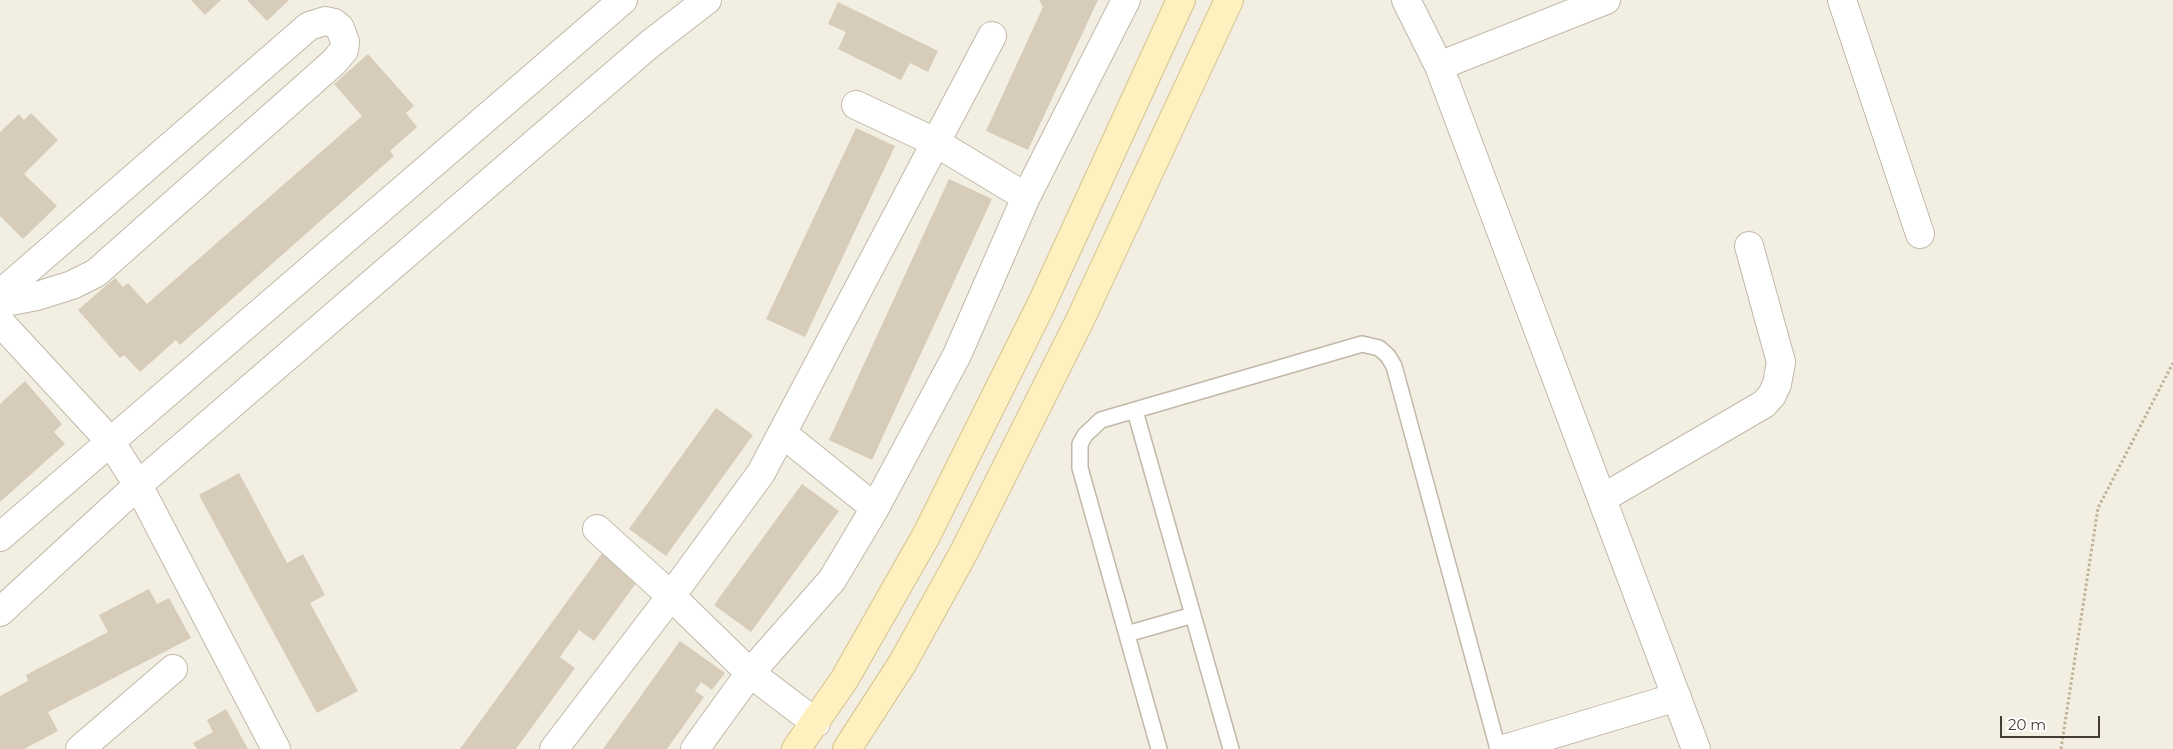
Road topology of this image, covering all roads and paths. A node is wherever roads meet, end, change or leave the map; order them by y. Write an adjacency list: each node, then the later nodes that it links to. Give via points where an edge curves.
1 (622, 0): 22 (street)
2 (707, 0): 23 (street, via 650,44)
3 (1126, 0): 13 (street)
4 (1180, 0): 35 (main road, via 1042,303 926,536 871,635)
5 (1228, 0): 42 (main road, via 1080,320 964,552 902,664)
6 (1406, 0): 10 (street)
7 (1606, 0): 10 (street)
8 (1842, 0): 14 (street)
9 (992, 36): 12 (street)
10 (1439, 66): 24 (street)
11 (856, 105): 12 (street)
12 (935, 142): 13 (street); 21 (street)
13 (1026, 197): 25 (street, via 957,355)
14 (1920, 234)
15 (1750, 246): 24 (street, via 1781,362 1772,395 1764,404)
16 (0, 294): 17 (street, via 309,26 325,21 340,28 344,50 334,62 96,273 37,296)
17 (0, 303)
18 (0, 322): 22 (street)
19 (2173, 363): 47 (path, via 2098,508)
20 (1135, 410): 30 (lane); 31 (lane, via 1092,426 1080,444 1079,456); 45 (lane, via 1354,346 1371,345 1388,356 1394,366)
21 (782, 433): 25 (street); 28 (street, via 761,473)
22 (110, 441): 23 (street); 27 (street)
23 (138, 485): 29 (street); 38 (street)
24 (1603, 498): 34 (street)
25 (875, 508): 33 (street, via 832,580)
26 (597, 529): 28 (street)
27 (0, 537)
28 (671, 596): 33 (street); 39 (street)
29 (0, 612)
30 (1193, 614): 31 (lane); 44 (lane)
31 (1127, 634): 43 (lane)
32 (173, 669): 37 (street)
33 (750, 673): 35 (street); 40 (street)
34 (1676, 697): 36 (street); 46 (street)
35 (816, 722): 41 (main road)
36 (1687, 747)
37 (80, 749)
38 (276, 749)
39 (554, 749)
40 (695, 749)
41 (796, 749)
42 (846, 749)
43 (1159, 749)
44 (1231, 749)
45 (1498, 749)
46 (1504, 749)
47 (2061, 749)

